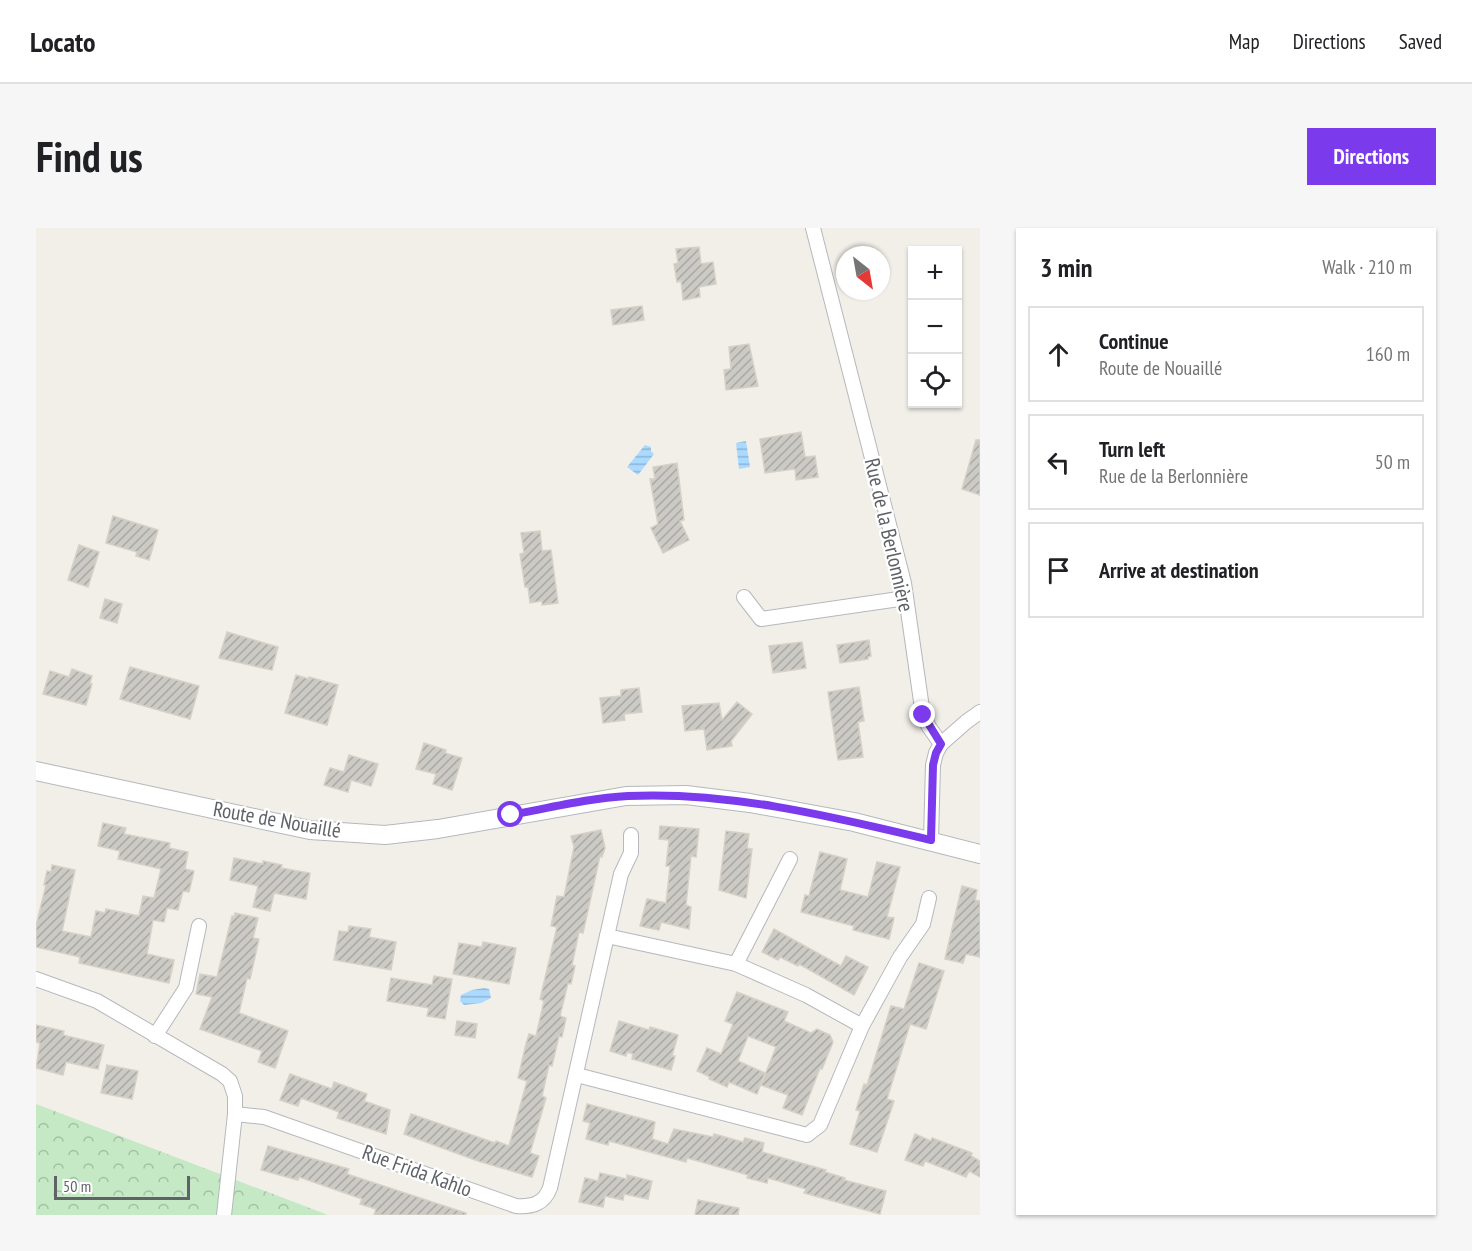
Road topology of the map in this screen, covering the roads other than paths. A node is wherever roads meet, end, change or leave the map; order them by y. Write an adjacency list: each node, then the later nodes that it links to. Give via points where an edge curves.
1 (813, 228): 3 (street, Rue de la Berlonnière)
2 (744, 597): 3 (street, via 760,619)
3 (906, 598): 5 (street, Rue de la Berlonnière, via 923,715)
4 (980, 712): 5 (street)
5 (941, 744): 8 (street, via 933,765)
6 (36, 771): 8 (street, Route de Nouaillé, via 310,830 385,835 626,796 686,795 854,822)
7 (632, 835): 13 (street, Rue Frida Kahlo, via 631,853 621,874)
8 (931, 840): 9 (street, Route de Nouaillé)
9 (980, 854)
10 (790, 859): 14 (street)
11 (929, 898): 16 (street, via 923,924)
12 (199, 926): 17 (street, via 186,988)
13 (608, 936): 14 (street); 18 (street, Rue Frida Kahlo)
14 (736, 964): 16 (street, via 806,995)
15 (36, 979): 17 (street, via 97,1001)
16 (862, 1026): 18 (street, via 820,1125 807,1135)
17 (155, 1036): 19 (street, via 222,1074 235,1096)
18 (577, 1075): 19 (street, Rue Frida Kahlo, via 547,1197 528,1207 264,1117)
19 (235, 1114): 20 (street)
20 (224, 1215)

